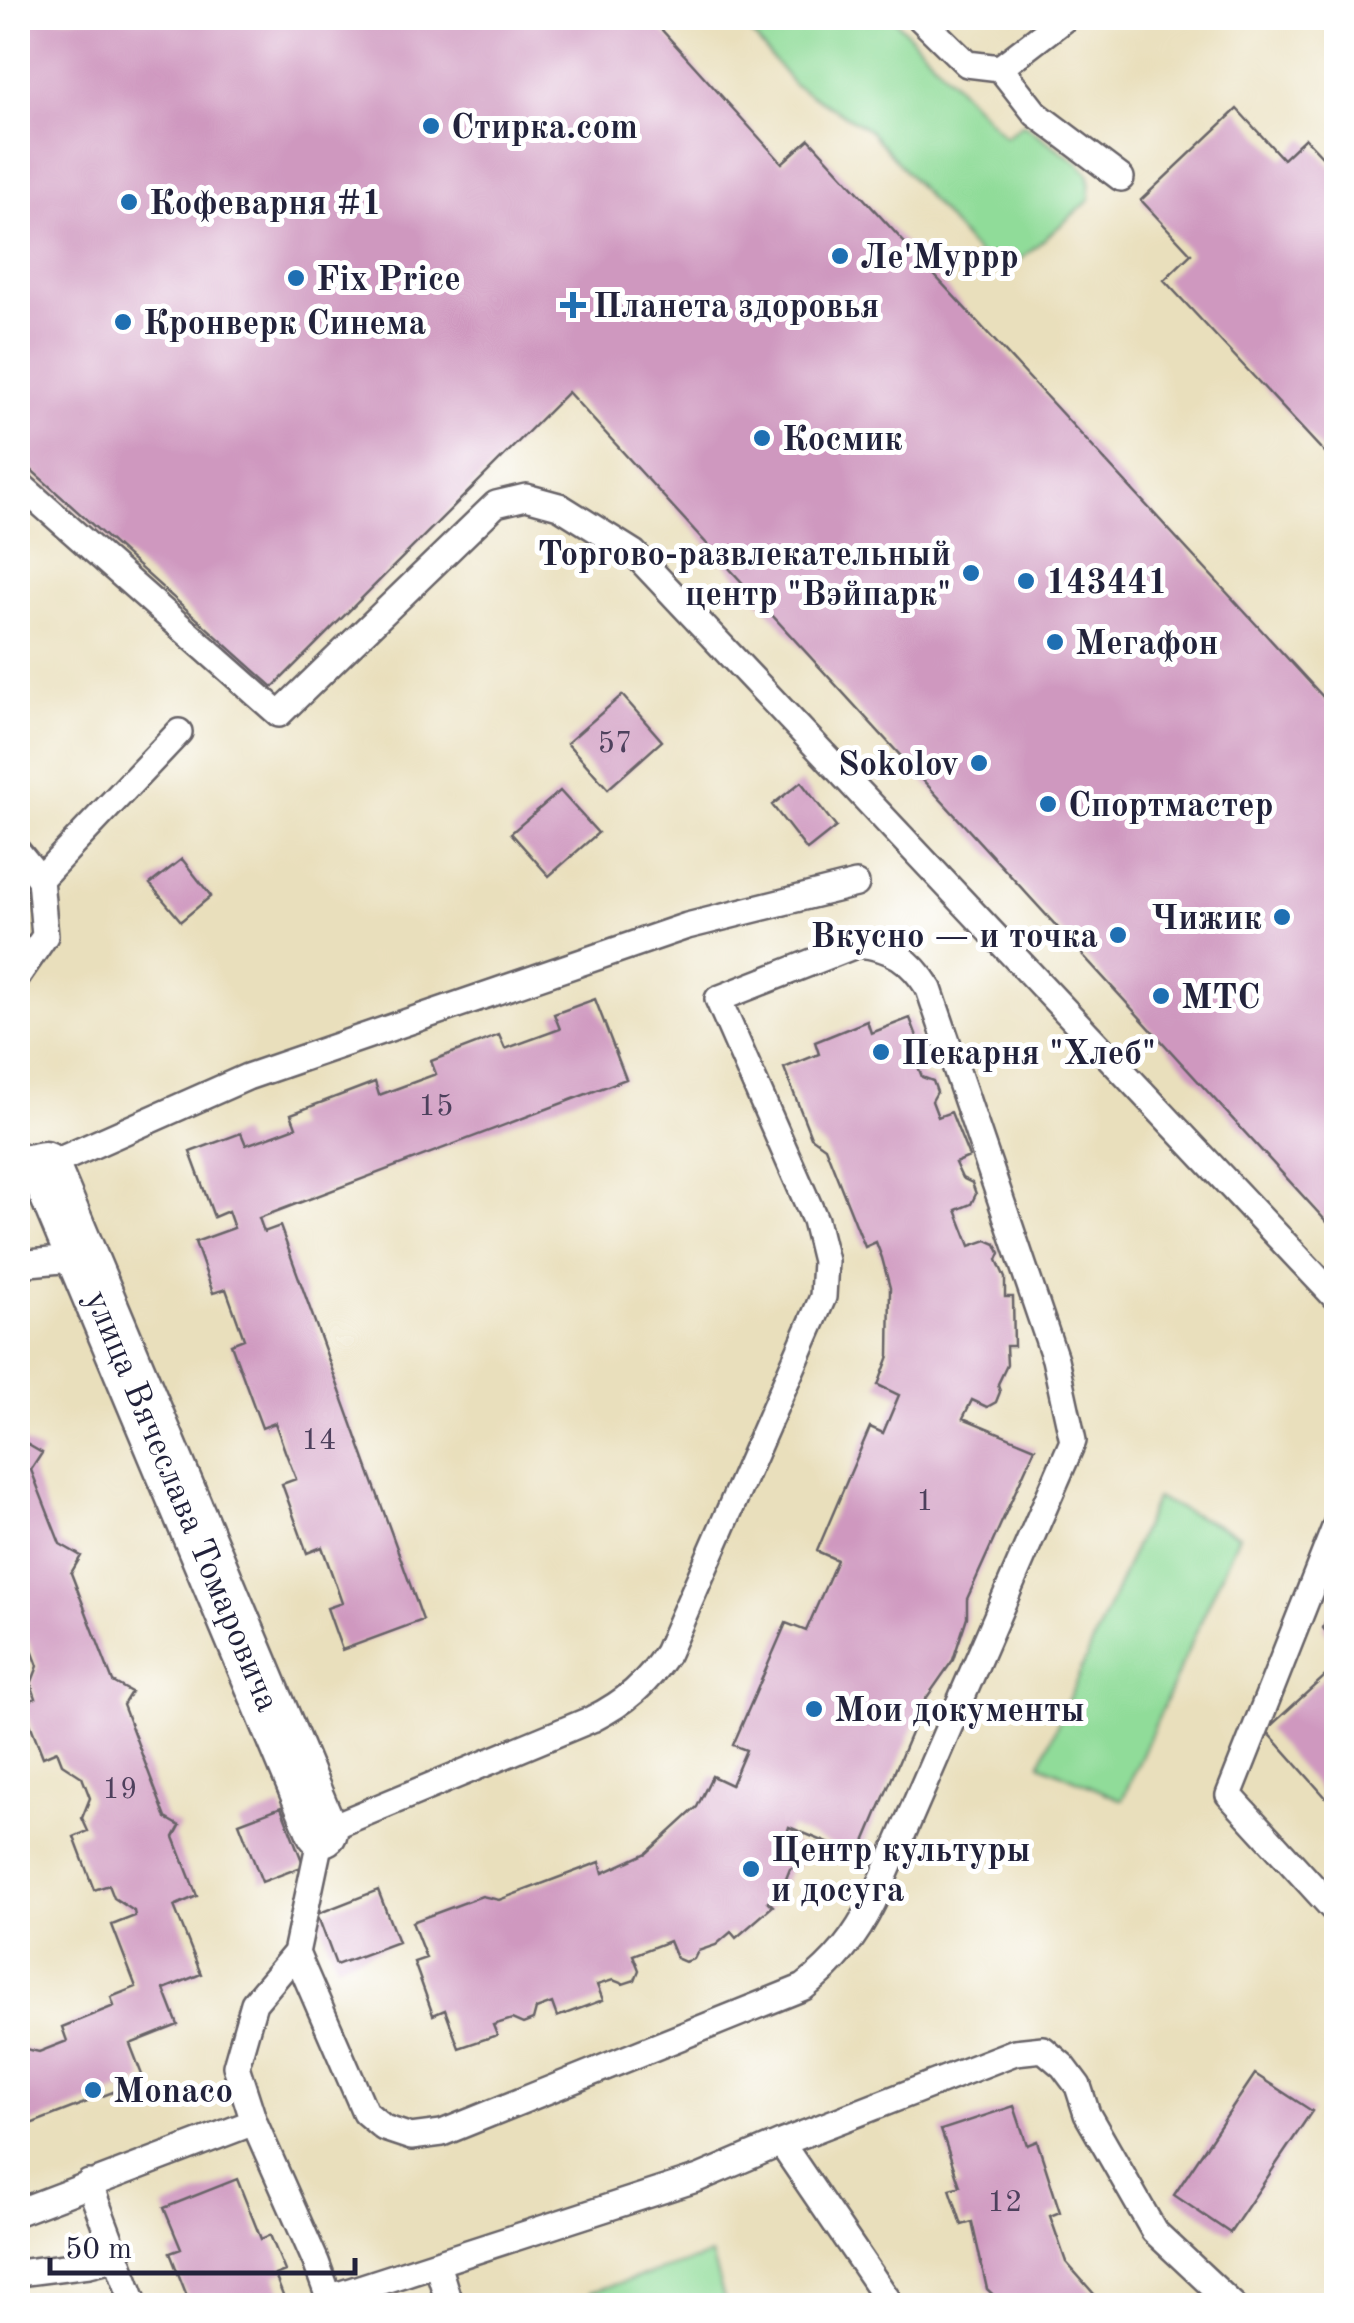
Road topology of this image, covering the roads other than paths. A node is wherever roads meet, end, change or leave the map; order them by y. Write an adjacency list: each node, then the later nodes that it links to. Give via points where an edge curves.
1 (920, 18): 3 (lane, via 966,64)
2 (1065, 18): 3 (lane)
3 (1000, 68): 4 (lane, via 1036,114)
4 (1122, 178)
5 (18, 483): 14 (lane, via 279,714 496,504 526,498 559,506 634,553)
6 (179, 732): 8 (lane)
7 (18, 852): 8 (lane)
8 (40, 879): 10 (lane, via 45,936)
9 (856, 884): 11 (lane, via 687,926 247,1076)
10 (18, 975)
11 (31, 1169): 12 (street, улица Вячеслава Томаровича)
12 (82, 1258): 13 (lane); 16 (street, улица Вячеслава Томаровича)
13 (18, 1264)
14 (1336, 1298)
15 (1336, 1525): 17 (lane, via 1229,1795)
16 (322, 1831): 18 (lane); 18 (lane, via 626,1702 667,1653 823,1297 815,1220 718,999 858,944 902,956 929,989 1055,1360 1072,1441 861,1926 804,1987 442,2133 410,2137 364,2112)
17 (1336, 1912)
18 (296, 1953): 19 (lane, via 254,2002 236,2066)
19 (254, 2122): 21 (lane); 26 (lane)
20 (781, 2142): 24 (lane, via 699,2178); 29 (lane); 30 (lane, via 1015,2052 1043,2050 1078,2086 1087,2114 1154,2231)
21 (89, 2183): 22 (lane); 23 (lane)
22 (18, 2212)
23 (116, 2256): 25 (lane); 27 (lane)
24 (437, 2264): 26 (lane); 28 (lane)
25 (18, 2273)
26 (330, 2302)
27 (135, 2306)
28 (450, 2306)
29 (892, 2306)
30 (1234, 2306)

